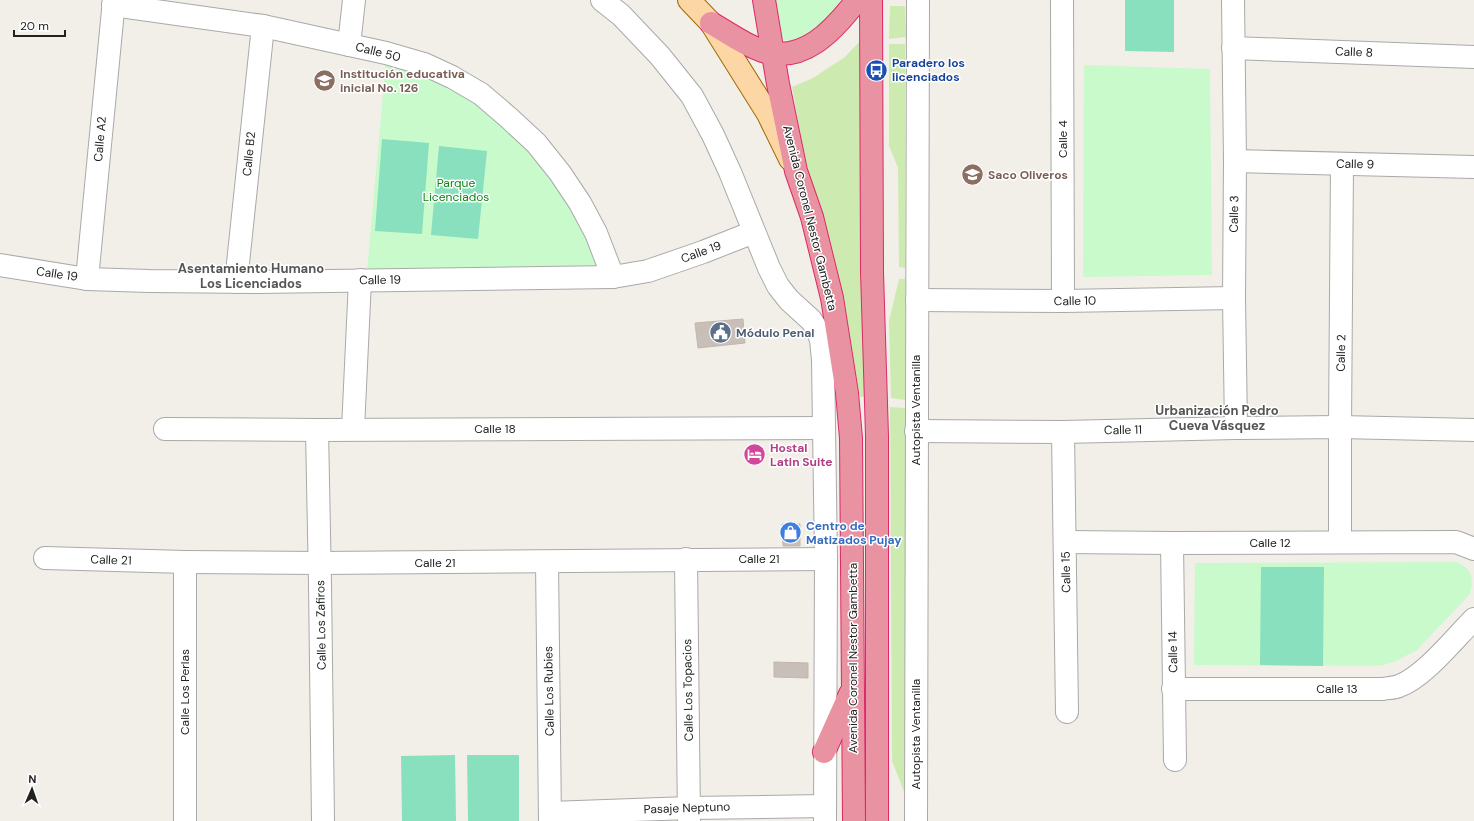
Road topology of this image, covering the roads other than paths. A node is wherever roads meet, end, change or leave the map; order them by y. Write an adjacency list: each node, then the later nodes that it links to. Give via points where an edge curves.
1 (354, 0): 13 (street)
2 (602, 0): 21 (street, via 621,15 660,56 692,96 713,135)
3 (689, 0): 11 (main road)
4 (764, 0): 15 (highway, Avenida Coronel Nestor Gambetta)
5 (857, 0): 15 (highway, via 821,40 804,49)
6 (871, 0): 55 (highway, Avenida Coronel Nestor Gambetta, via 872,272 877,436)
7 (918, 0): 28 (street, Autopista Ventanilla)
8 (1062, 0): 29 (street, Calle 4)
9 (1233, 0): 14 (street, Calle 3)
10 (113, 3): 12 (street, Calle 50); 24 (street, Calle A2)
11 (711, 23): 15 (highway, via 745,43); 20 (main road, via 768,114)
12 (263, 26): 13 (street, Calle 50); 26 (street, Calle B2)
13 (349, 45): 23 (street, Calle 50, via 424,64 481,94 509,118 536,143 580,203 596,233)
14 (1233, 48): 16 (street, Calle 8); 17 (street, Calle 3)
15 (772, 54): 20 (highway, Avenida Coronel Nestor Gambetta)
16 (1474, 57)
17 (1235, 161): 18 (street, Calle 9); 27 (street, Calle 3)
18 (1342, 164): 19 (street, Calle 9); 30 (street, Calle 2)
19 (1474, 167)
20 (796, 171): 50 (highway, Avenida Coronel Nestor Gambetta, via 812,217 832,298 847,393 851,438)
21 (754, 232): 23 (street, Calle 19, via 648,271); 31 (street, via 778,286 811,320 821,340)
22 (0, 265): 24 (street, Calle 19)
23 (613, 277): 25 (street, Calle 19)
24 (87, 279): 26 (street, Calle 19)
25 (360, 280): 26 (street, Calle 19); 35 (street)
26 (236, 282)
27 (1234, 298): 29 (street, Calle 10); 32 (street, Calle 3)
28 (917, 300): 29 (street, Calle 10); 37 (street, Autopista Ventanilla)
29 (1063, 301)
30 (1340, 427): 32 (street, Calle 11); 36 (street, Calle 11); 40 (street, Calle 2)
31 (824, 428): 35 (street, Calle 18); 44 (street)
32 (1236, 428): 38 (street, Calle 11)
33 (165, 429): 34 (street, Calle 18)
34 (317, 430): 35 (street, Calle 18); 48 (street, Calle Los Zafiros)
35 (353, 430)
36 (1474, 430)
37 (916, 431): 38 (street, Calle 11); 63 (street, Autopista Ventanilla)
38 (1063, 432): 39 (street, Calle 15)
39 (1066, 542): 41 (street, Calle 12); 52 (street, Calle 15)
40 (1340, 542): 41 (street, Calle 12); 42 (street, Calle 12, via 1456,542)
41 (1172, 543): 51 (street, Calle 14)
42 (1474, 549)
43 (45, 558): 46 (street, Calle 21)
44 (826, 558): 45 (street, Calle 21); 53 (street)
45 (686, 559): 47 (street, Calle 21); 57 (street, Calle Los Topacios)
46 (185, 562): 48 (street, Calle 21); 59 (street, Calle Los Perlas)
47 (547, 562): 48 (street, Calle 21); 58 (street, Calle Los Rubies)
48 (320, 563): 60 (street, Calle Los Zafiros)
49 (1474, 619): 51 (street, Calle 13, via 1424,670 1398,687)
50 (853, 688): 53 (highway); 61 (highway, Avenida Coronel Nestor Gambetta)
51 (1174, 689): 54 (street, Calle 14)
52 (1067, 712)
53 (824, 752): 56 (street)
54 (1175, 760)
55 (877, 811): 62 (highway)
56 (825, 813): 57 (street, Pasaje Neptuno)
57 (689, 814): 58 (street, Pasaje Neptuno)
58 (550, 817)
59 (185, 821)
60 (323, 821)
61 (854, 821)
62 (889, 821)
63 (916, 821)

